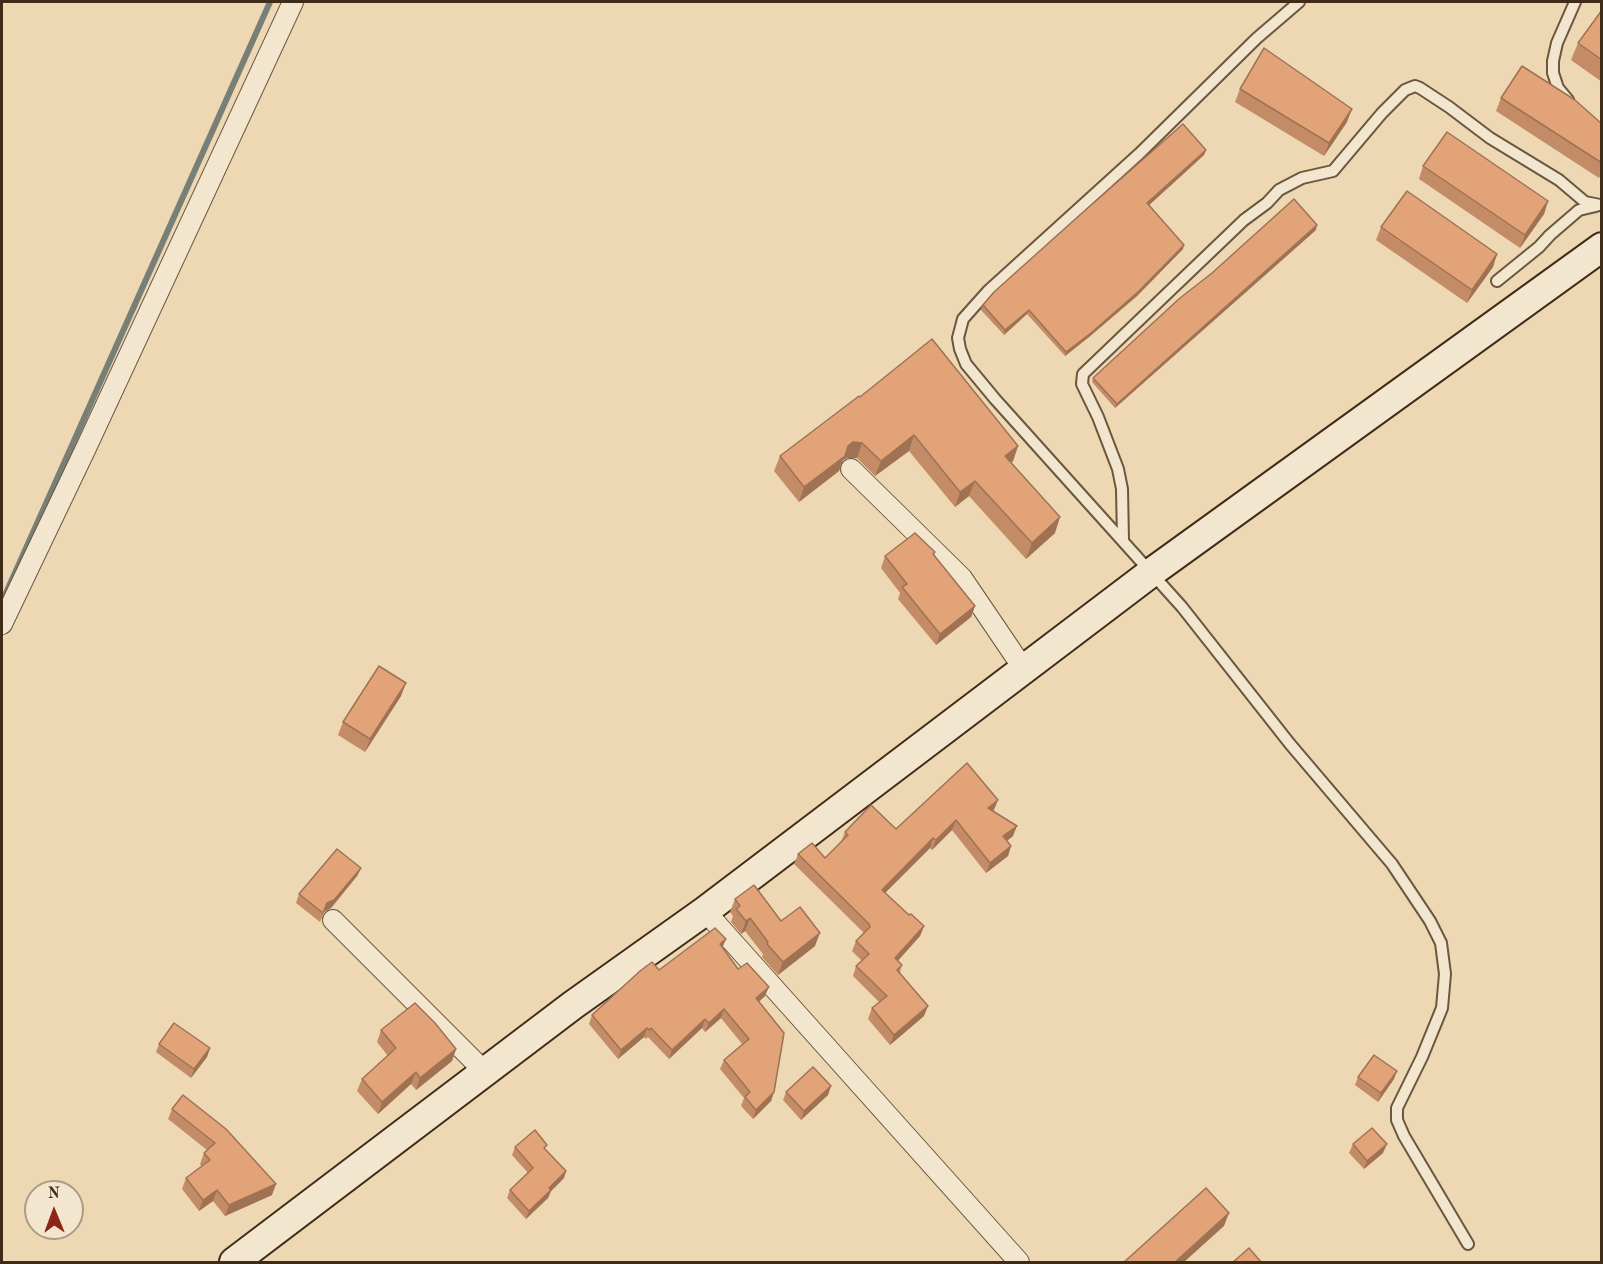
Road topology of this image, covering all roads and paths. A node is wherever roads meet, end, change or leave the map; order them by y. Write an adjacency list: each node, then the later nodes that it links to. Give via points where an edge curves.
1 (293, 2): 11 (street)
2 (1299, 2): 9 (lane, via 988,291 963,319 959,330 966,364)
3 (1575, 2): 4 (lane, via 1553,61 1558,88)
4 (1575, 108)
5 (1601, 204): 7 (lane, via 1579,210); 9 (lane, via 1585,202 1559,180 1490,138 1420,88 1405,90 1333,171 1302,178 1279,190 1083,374 1082,384 1118,469)
6 (1602, 247): 10 (street)
7 (1497, 281)
8 (852, 469): 12 (street, via 962,578)
9 (1123, 540): 10 (lane)
10 (1152, 572): 12 (street); 16 (lane, via 1392,864 1441,943 1445,974 1442,1008 1397,1108 1397,1120)
11 (2, 624)
12 (1023, 668): 13 (street)
13 (705, 911): 15 (street); 18 (street)
14 (333, 920): 15 (street)
15 (484, 1071): 17 (street)
16 (1468, 1244)
17 (234, 1263)
18 (1019, 1263)

